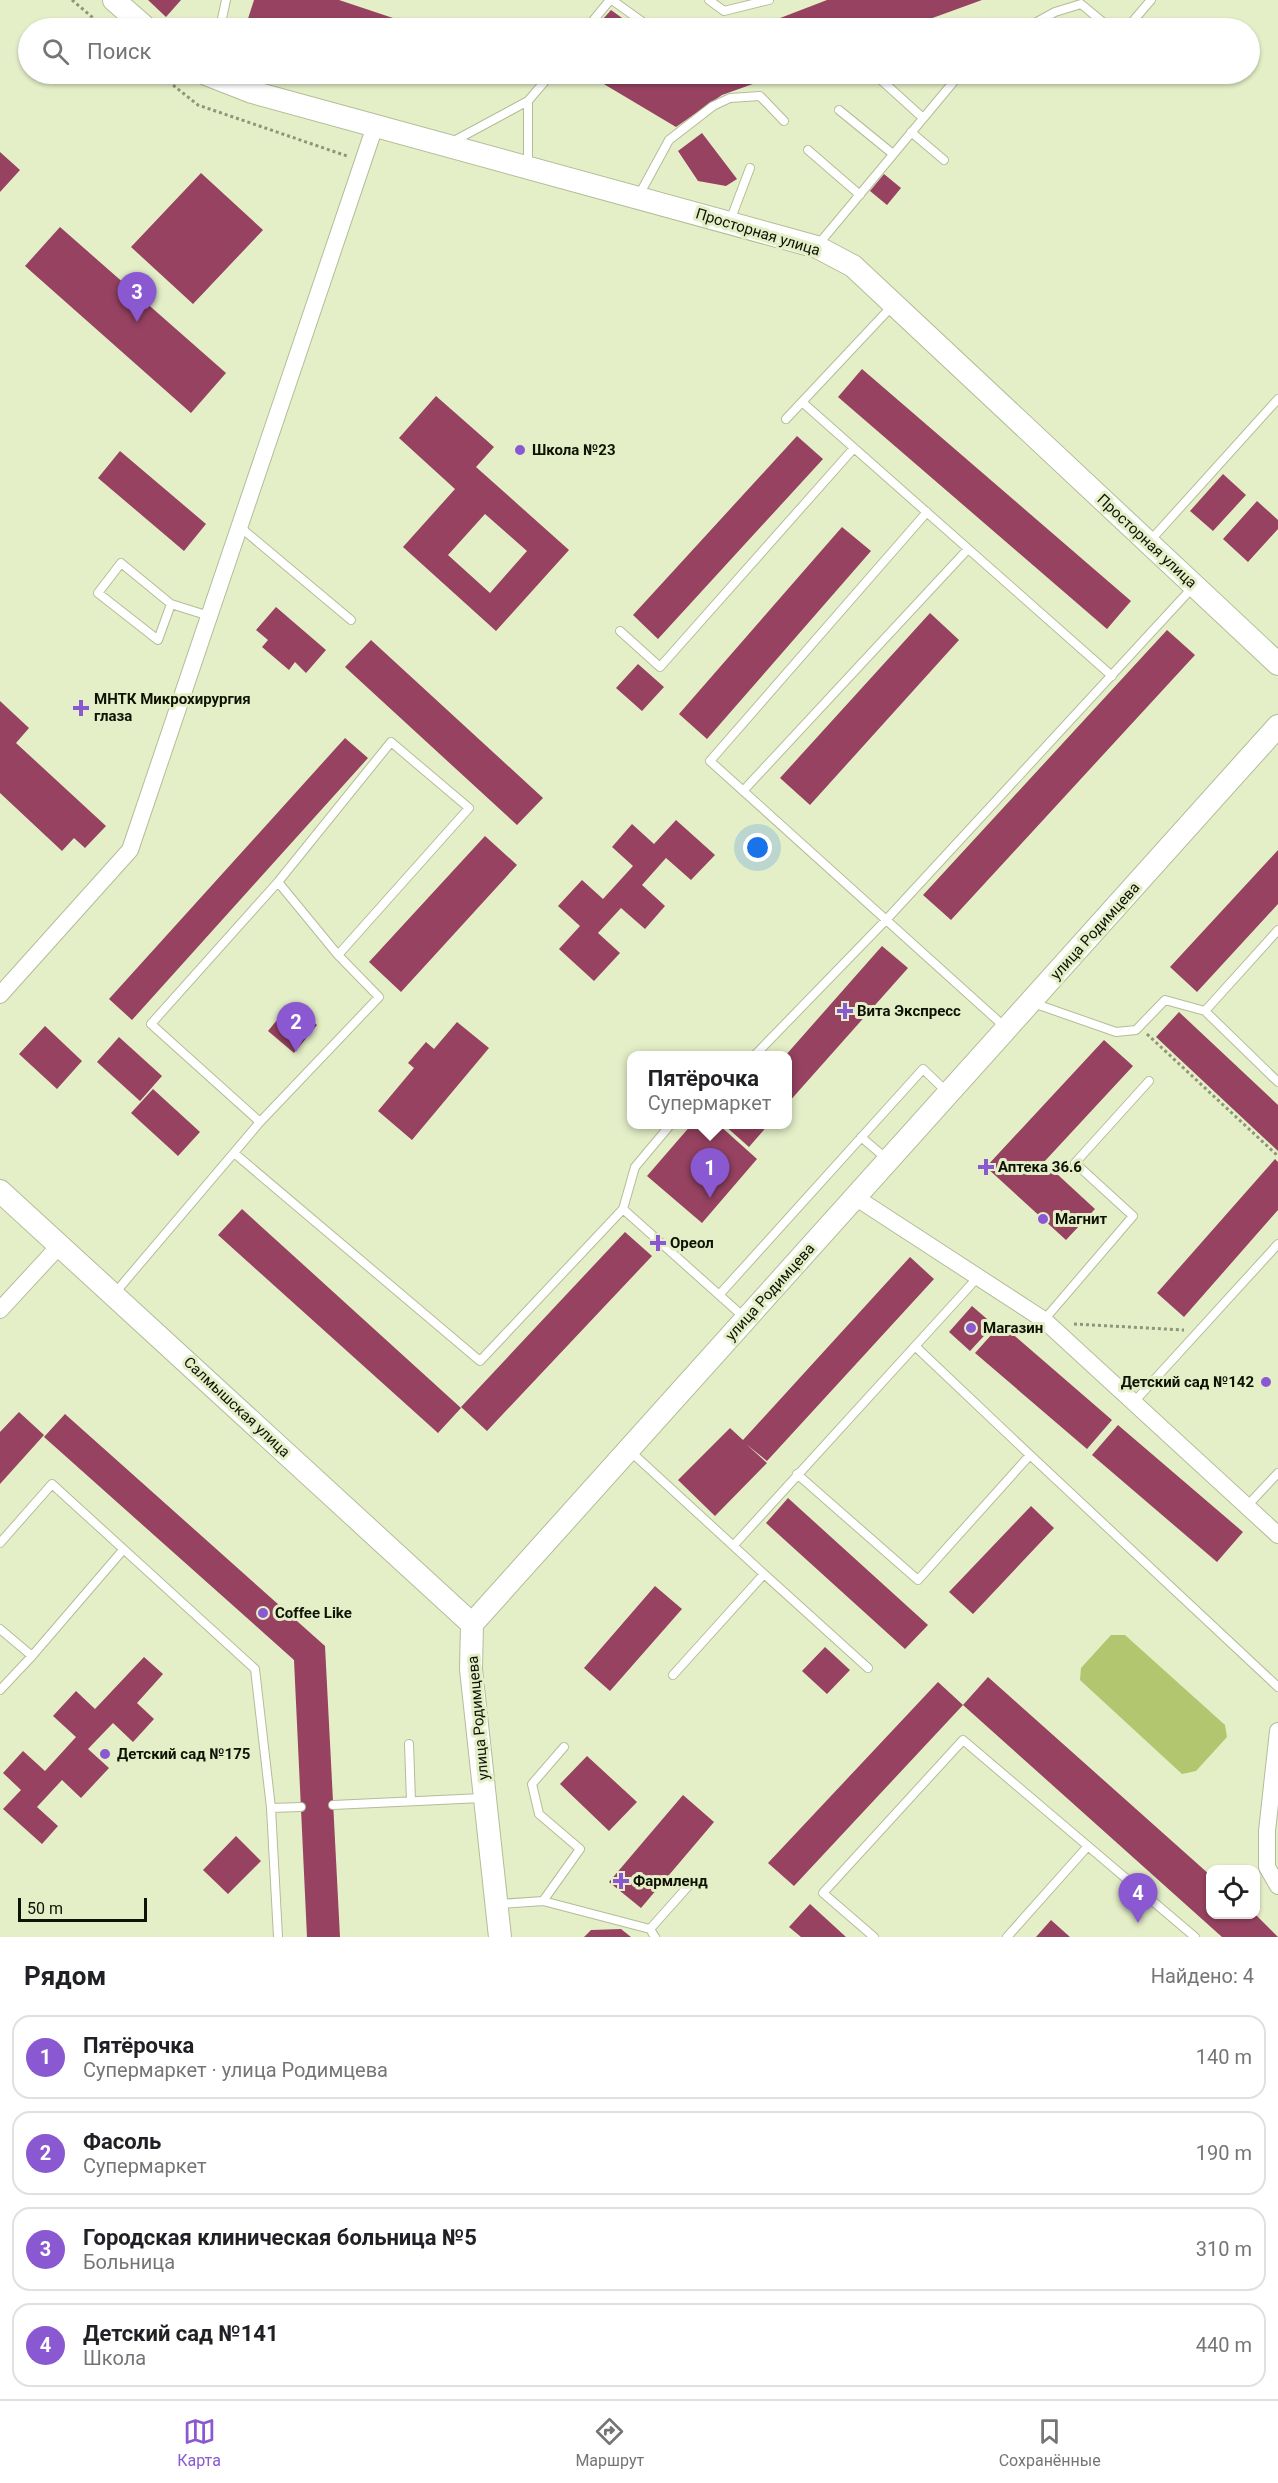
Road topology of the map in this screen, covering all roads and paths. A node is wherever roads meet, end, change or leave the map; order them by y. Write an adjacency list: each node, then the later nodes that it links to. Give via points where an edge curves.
1 (72, 0): 8 (path)
2 (114, 0): 9 (street)
3 (226, 0): 10 (lane)
4 (611, 0): 11 (lane); 12 (lane)
5 (709, 0): 6 (lane, via 724,11)
6 (769, 0)
7 (1151, 0): 15 (lane)
8 (93, 18)
9 (135, 18)
10 (222, 18)
11 (596, 18)
12 (637, 18)
13 (1044, 18): 14 (lane, via 1081,4)
14 (1098, 18)
15 (1135, 18)
16 (172, 84): 31 (path, via 198,105)
17 (233, 84): 25 (street, Просторная улица)
18 (542, 84): 21 (lane)
19 (886, 84): 23 (lane)
20 (950, 84): 23 (lane)
21 (528, 101): 27 (lane); 33 (lane)
22 (839, 110): 29 (lane)
23 (923, 118): 26 (lane)
24 (784, 121): 35 (lane, via 760,96 730,98 713,106 669,140)
25 (375, 126): 27 (street, Просторная улица); 31 (street)
26 (911, 132): 29 (lane); 30 (lane)
27 (445, 145): 33 (street, Просторная улица)
28 (808, 150): 34 (lane)
29 (893, 154): 34 (lane)
30 (944, 160)
31 (363, 161): 44 (street)
32 (750, 168): 36 (lane)
33 (528, 169): 35 (street, Просторная улица)
34 (860, 195): 37 (lane)
35 (638, 198): 36 (street, Просторная улица)
36 (730, 222): 37 (street, Просторная улица)
37 (816, 246): 38 (street, Просторная улица, via 853,266)
38 (894, 304): 40 (lane); 45 (street, Просторная улица)
39 (1278, 399): 45 (lane)
40 (802, 402): 41 (lane); 42 (lane)
41 (786, 419)
42 (854, 448): 43 (lane); 51 (lane, via 660,667)
43 (927, 513): 46 (lane); 55 (lane, via 710,761)
44 (239, 526): 49 (street); 50 (lane)
45 (1149, 543): 47 (street, Просторная улица)
46 (968, 549): 53 (lane); 55 (lane)
47 (1194, 585): 52 (street, Просторная улица); 53 (lane)
48 (171, 604): 48 (lane, via 121,563 98,593 158,640); 49 (lane)
49 (209, 616): 60 (street, via 130,850)
50 (351, 620)
51 (620, 632)
52 (1278, 664)
53 (1112, 676): 57 (lane)
54 (1278, 726): 61 (street, улица Родимцева)
55 (743, 791): 57 (lane)
56 (278, 882): 59 (lane); 59 (lane, via 391,742 469,808); 69 (lane, via 151,1024)
57 (886, 920): 64 (lane); 65 (lane)
58 (1278, 930): 62 (lane)
59 (338, 955): 69 (lane, via 379,997)
60 (0, 995)
61 (1030, 1002): 63 (lane, via 1116,1032); 64 (street, улица Родимцева)
62 (1205, 1011): 63 (lane, via 1165,1000); 67 (lane)
63 (1139, 1027): 73 (path)
64 (1007, 1029): 68 (street, улица Родимцева)
65 (759, 1051)
66 (1149, 1081): 84 (lane, via 1075,1163 1133,1216)
67 (1278, 1082)
68 (948, 1094): 71 (lane, via 923,1069); 74 (street, улица Родимцева)
69 (260, 1122): 72 (lane)
70 (668, 1129): 77 (lane, via 635,1167)
71 (861, 1137): 74 (lane); 82 (lane)
72 (234, 1153): 77 (lane, via 480,1361); 81 (lane)
73 (1278, 1156)
74 (888, 1160): 76 (street, улица Родимцева)
75 (0, 1191): 78 (street, Салмышская улица)
76 (855, 1197): 80 (street); 85 (street, улица Родимцева)
77 (623, 1209): 82 (lane)
78 (60, 1245): 81 (street, Салмышская улица); 83 (street)
79 (1278, 1245): 86 (lane)
80 (978, 1277): 84 (street); 87 (lane)
81 (114, 1294): 99 (street, Салмышская улица)
82 (718, 1294): 85 (lane)
83 (0, 1310)
84 (1049, 1314): 86 (path, via 1073,1324 1182,1329); 88 (street)
85 (746, 1319): 89 (street, улица Родимцева)
86 (1194, 1337): 88 (lane)
87 (916, 1347): 90 (lane); 92 (lane)
88 (1134, 1402): 93 (street)
89 (628, 1450): 96 (lane); 99 (street, улица Родимцева)
90 (1030, 1455): 92 (lane, via 918,1580); 104 (lane)
91 (1278, 1473): 93 (lane)
92 (797, 1474): 96 (lane)
93 (1247, 1506): 94 (street)
94 (1278, 1535)
95 (0, 1543): 97 (lane, via 52,1484)
96 (734, 1545): 98 (lane)
97 (123, 1550): 101 (lane); 113 (lane, via 255,1669)
98 (764, 1574): 102 (lane); 103 (lane)
99 (472, 1624): 109 (street, улица Родимцева, via 471,1669)
100 (0, 1629): 101 (lane)
101 (32, 1656): 105 (lane)
102 (868, 1668)
103 (673, 1675)
104 (1278, 1687)
105 (0, 1690)
106 (1278, 1731): 116 (street, via 1267,1831 1268,1867)
107 (409, 1744): 110 (lane)
108 (564, 1747): 117 (lane, via 532,1784 539,1814 580,1849)
109 (485, 1798): 110 (lane); 118 (street, улица Родимцева)
110 (411, 1802): 111 (lane)
111 (333, 1805)
112 (301, 1807): 113 (lane)
113 (272, 1808): 120 (lane)
114 (1088, 1846): 122 (lane, via 963,1740 823,1893); 123 (lane); 124 (lane)
115 (691, 1883): 119 (lane)
116 (1278, 1886)
117 (543, 1901): 118 (lane); 119 (lane)
118 (496, 1905): 121 (street, улица Родимцева)
119 (652, 1933)
120 (278, 1937)
121 (500, 1937)
122 (874, 1937)
123 (1006, 1937)
124 (1195, 1937)

